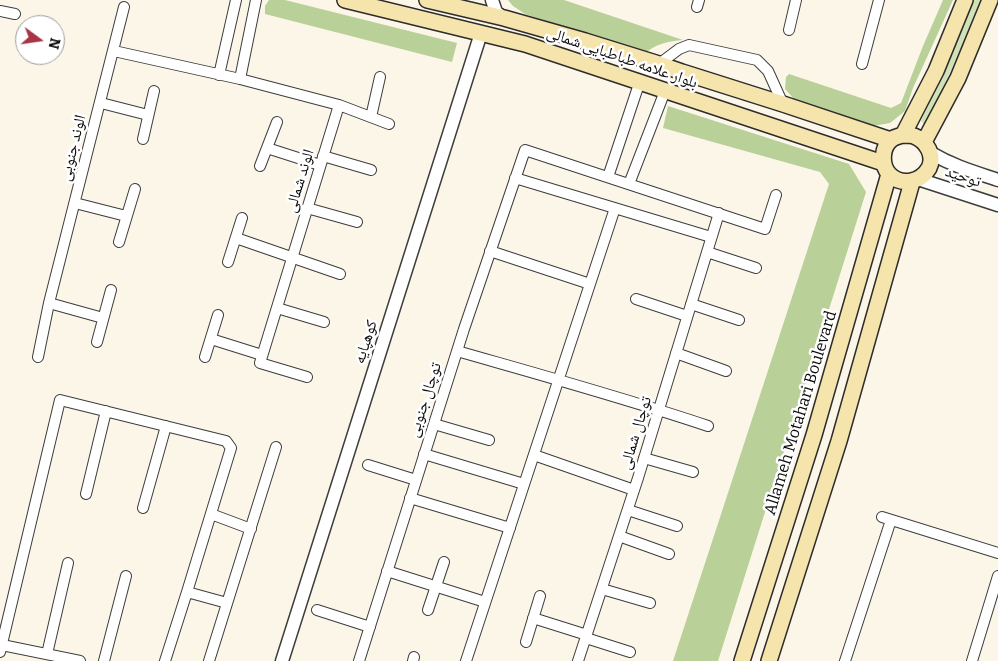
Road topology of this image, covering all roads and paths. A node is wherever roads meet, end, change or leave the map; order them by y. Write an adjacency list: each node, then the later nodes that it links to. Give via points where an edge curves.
1 (236, 0): 21 (street)
2 (256, 0): 23 (street)
3 (345, 0): 17 (main road, بلوار علامه طباطبایی شمالی)
4 (427, 0): 11 (main road, بلوار علامه طباطبایی شمالی)
5 (465, 0): 11 (street, via 457,6)
6 (492, 0): 15 (street, via 496,12)
7 (796, 0): 16 (street)
8 (879, 0): 20 (street)
9 (965, 0): 34 (main road, via 936,71)
10 (990, 0): 37 (main road)
11 (449, 5): 15 (main road, بلوار علامه طباطبایی شمالی)
12 (124, 7): 18 (street, الوند جنوبی)
13 (0, 11): 14 (street)
14 (15, 14)
15 (504, 18): 19 (main road, بلوار علامه طباطبایی شمالی)
16 (789, 30)
17 (481, 33): 24 (main road, بلوار علامه طباطبایی شمالی); 139 (street, کوهپایه)
18 (114, 51): 21 (street); 27 (street, الوند جنوبی)
19 (659, 64): 28 (main road, بلوار علامه طباطبایی شمالی); 28 (street, via 689,45 757,60 768,71)
20 (862, 64)
21 (219, 75): 23 (street)
22 (380, 77): 31 (street)
23 (240, 79): 29 (street)
24 (640, 81): 26 (main road, بلوار علامه طباطبایی شمالی); 42 (street)
25 (154, 91): 30 (street)
26 (665, 91): 40 (main road, بلوار علامه طباطبایی شمالی); 46 (street)
27 (101, 103): 30 (street); 49 (street, الوند جنوبی)
28 (783, 104): 34 (main road, بلوار علامه طباطبایی شمالی)
29 (339, 105): 31 (street); 38 (street, الوند شمالی)
30 (148, 114): 35 (street)
31 (372, 117): 33 (street)
32 (277, 122): 36 (street)
33 (389, 124)
34 (897, 137): 37 (main road, via 914,136); 40 (main road, via 884,150)
35 (142, 139)
36 (267, 148): 38 (street); 39 (street)
37 (928, 148): 44 (street, توحید, via 947,162); 45 (main road, via 930,166)
38 (322, 160): 41 (street); 51 (street, الوند شمالی)
39 (260, 166)
40 (886, 168): 45 (main road, via 899,181); 143 (main road, Allameh Motahari Boulevard, via 814,435)
41 (371, 170)
42 (608, 177): 43 (street, توچال جنوبی, via 525,150); 46 (street)
43 (515, 178): 52 (street); 60 (street, توچال جنوبی)
44 (998, 180)
45 (915, 181): 50 (street, توحید); 144 (main road, via 839,441)
46 (629, 184): 53 (street)
47 (135, 189): 54 (street)
48 (776, 195): 53 (street, via 765,229)
49 (75, 203): 54 (street); 69 (street, الوند جنوبی)
50 (998, 205)
51 (307, 208): 56 (street); 62 (street, الوند شمالی)
52 (615, 208): 57 (street); 66 (street)
53 (719, 213): 57 (street, توچال شمالی)
54 (126, 216): 59 (street)
55 (242, 218): 58 (street)
56 (357, 222)
57 (711, 237): 61 (street, توچال شمالی)
58 (236, 238): 62 (street); 63 (street)
59 (119, 242)
60 (490, 252): 66 (street); 79 (street, توچال جنوبی)
61 (706, 252): 64 (street); 70 (street, توچال شمالی)
62 (292, 258): 65 (street); 71 (street, الوند شمالی)
63 (228, 262)
64 (756, 268)
65 (340, 274)
66 (590, 284): 86 (street)
67 (110, 290): 74 (street)
68 (636, 299): 73 (street)
69 (49, 303): 74 (street); 82 (street, الوند جنوبی)
70 (691, 304): 73 (street, توچال شمالی); 75 (street)
71 (276, 308): 76 (street); 83 (street, الوند شمالی)
72 (218, 315): 77 (street)
73 (688, 316): 80 (street, توچال شمالی)
74 (103, 318): 78 (street)
75 (739, 320)
76 (324, 322)
77 (210, 339): 81 (street); 83 (street)
78 (98, 342)
79 (457, 351): 86 (street); 89 (street, توچال جنوبی)
80 (676, 353): 84 (street); 87 (street, توچال شمالی)
81 (205, 357)
82 (38, 358)
83 (261, 359): 85 (street)
84 (726, 371)
85 (306, 377)
86 (558, 380): 87 (street); 95 (street)
87 (659, 410): 91 (street); 96 (street, توچال شمالی)
88 (106, 411): 90 (street); 102 (street); 129 (street, via 60,400)
89 (434, 424): 92 (street); 94 (street, توچال جنوبی)
90 (166, 426): 104 (street); 106 (street, via 226,441 231,448)
91 (708, 426)
92 (489, 440)
93 (276, 447): 108 (street)
94 (424, 454): 99 (street, توچال جنوبی); 100 (street)
95 (534, 455): 100 (street); 101 (street)
96 (644, 458): 98 (street); 101 (street, توچال شمالی)
97 (368, 465): 99 (street)
98 (693, 472)
99 (416, 480): 103 (street, توچال جنوبی)
100 (524, 484): 109 (street)
101 (634, 490): 105 (street, توچال شمالی)
102 (86, 494)
103 (410, 498): 109 (street); 115 (street, توچال جنوبی)
104 (143, 508)
105 (628, 510): 107 (street); 110 (street, توچال شمالی)
106 (211, 514): 108 (street); 120 (street)
107 (676, 526)
108 (250, 528): 123 (street)
109 (510, 528): 122 (street)
110 (619, 536): 112 (street); 119 (street, توچال شمالی)
111 (998, 553): 145 (street, via 887,518)
112 (669, 554)
113 (444, 562): 118 (street)
114 (68, 563): 134 (street)
115 (387, 572): 118 (street); 128 (street, توچال جنوبی)
116 (126, 576): 136 (street)
117 (998, 576): 146 (street)
118 (436, 587): 122 (street); 126 (street)
119 (602, 589): 124 (street); 130 (street, توچال شمالی)
120 (187, 592): 123 (street); 137 (street)
121 (540, 596): 127 (street)
122 (485, 602): 141 (street)
123 (227, 603): 138 (street)
124 (650, 603)
125 (317, 610): 128 (street)
126 (428, 610)
127 (534, 618): 130 (street); 131 (street)
128 (370, 627): 140 (street, توچال جنوبی)
129 (2, 632): 132 (street)
130 (586, 636): 133 (street); 142 (street, توچال شمالی)
131 (526, 642)
132 (1, 648): 134 (street)
133 (630, 652)
134 (47, 654): 135 (street)
135 (80, 661)
136 (104, 661)
137 (164, 661)
138 (209, 661)
139 (282, 661)
140 (359, 661)
141 (466, 661)
142 (578, 661)
143 (742, 661)
144 (769, 661)
145 (845, 661)
146 (972, 661)

